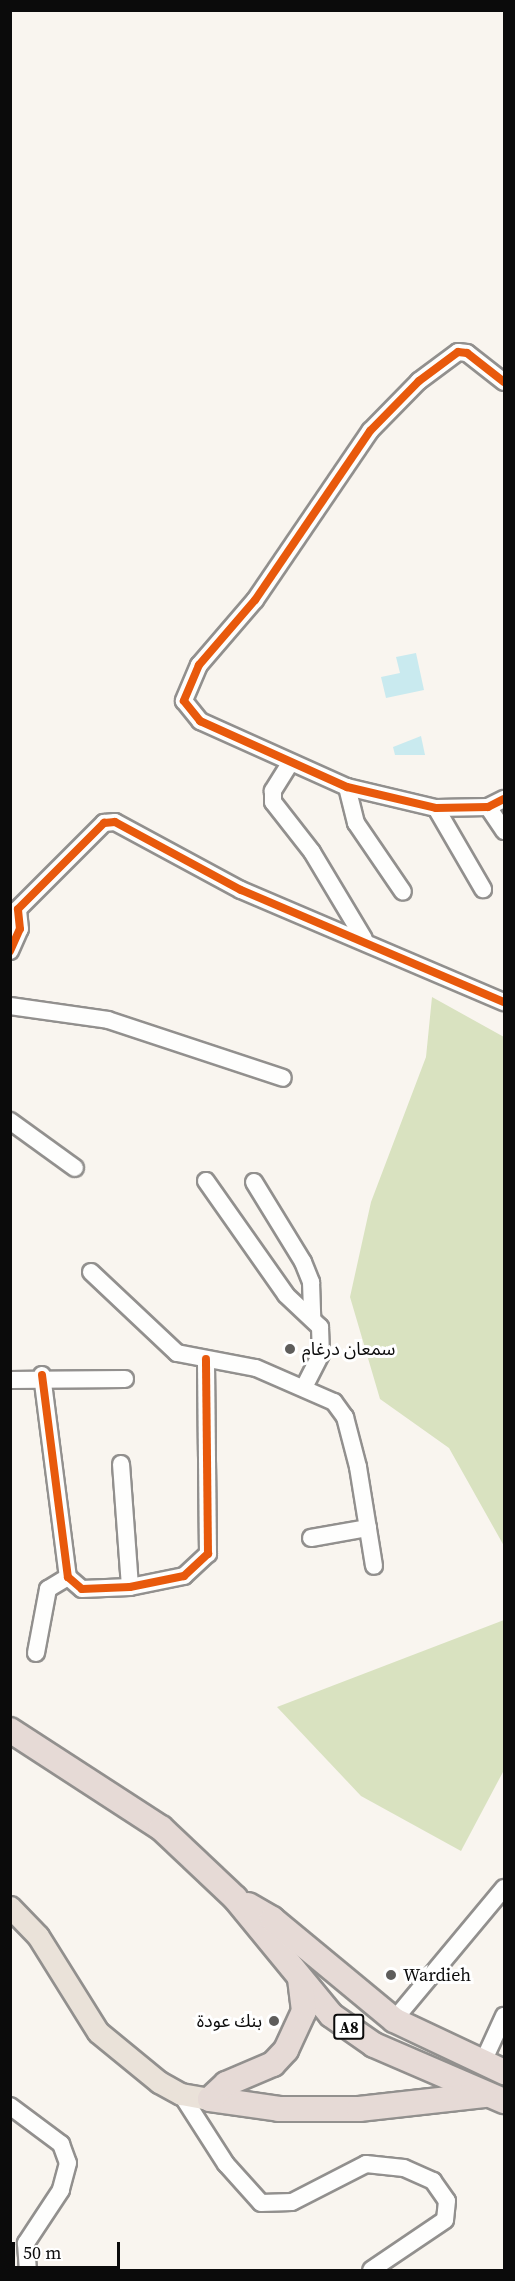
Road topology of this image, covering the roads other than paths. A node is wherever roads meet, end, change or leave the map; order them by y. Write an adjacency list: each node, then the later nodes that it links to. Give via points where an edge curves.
1 (504, 382): 2 (street, via 467,353 458,352 418,381 370,431 255,600 189,682 184,701 191,714)
2 (289, 765): 3 (street); 11 (street, via 273,791 273,802 312,852)
3 (347, 787): 6 (street); 9 (street, via 356,823)
4 (504, 799): 5 (street)
5 (488, 807): 6 (street); 7 (street)
6 (435, 808): 8 (street)
7 (504, 831)
8 (483, 889)
9 (403, 892)
10 (14, 906): 11 (street, via 104,824 115,822 241,891); 12 (street, via 20,929)
11 (364, 939): 13 (street)
12 (10, 951)
13 (504, 1002)
14 (10, 1006): 15 (street, via 108,1020)
15 (283, 1078)
16 (10, 1121): 17 (street)
17 (75, 1168)
18 (206, 1181): 21 (street, via 286,1295)
19 (254, 1182): 21 (street, via 303,1262 311,1282)
20 (91, 1272): 22 (street, via 177,1353)
21 (312, 1317): 26 (street, via 323,1346)
22 (206, 1359): 26 (street, via 256,1368); 32 (street, via 208,1554 184,1576)
23 (42, 1375): 24 (street); 25 (street); 31 (street)
24 (125, 1379)
25 (10, 1380)
26 (304, 1387): 28 (street, via 327,1396 345,1417)
27 (121, 1464): 32 (street)
28 (368, 1528): 29 (street); 30 (street)
29 (311, 1538)
30 (374, 1566)
31 (68, 1577): 32 (street, via 82,1589); 33 (street, via 48,1589)
32 (130, 1587)
33 (36, 1653)
34 (10, 1730): 36 (highway, A8, via 142,1814)
35 (504, 1888): 41 (street)
36 (235, 1898): 38 (highway, A8); 41 (highway, A8, via 272,1918)
37 (10, 1907): 44 (main road, via 38,1936 98,2032)
38 (300, 1978): 39 (highway, A8); 42 (highway, via 304,2011)
39 (331, 2014): 41 (highway, via 367,2013); 42 (highway); 45 (highway, A8, via 374,2045)
40 (504, 2016): 43 (street)
41 (394, 2020): 43 (highway)
42 (299, 2029): 46 (highway, via 273,2064 226,2084)
43 (493, 2068)
44 (181, 2094): 46 (main road); 49 (street, via 239,2182 261,2203 292,2202 366,2164 404,2168 433,2181 447,2201 445,2220)
45 (494, 2098): 46 (highway, via 359,2109 279,2109)
46 (210, 2099)
47 (10, 2106): 48 (street, via 61,2144 68,2163 61,2190 26,2244)
48 (28, 2271)
49 (371, 2271)

